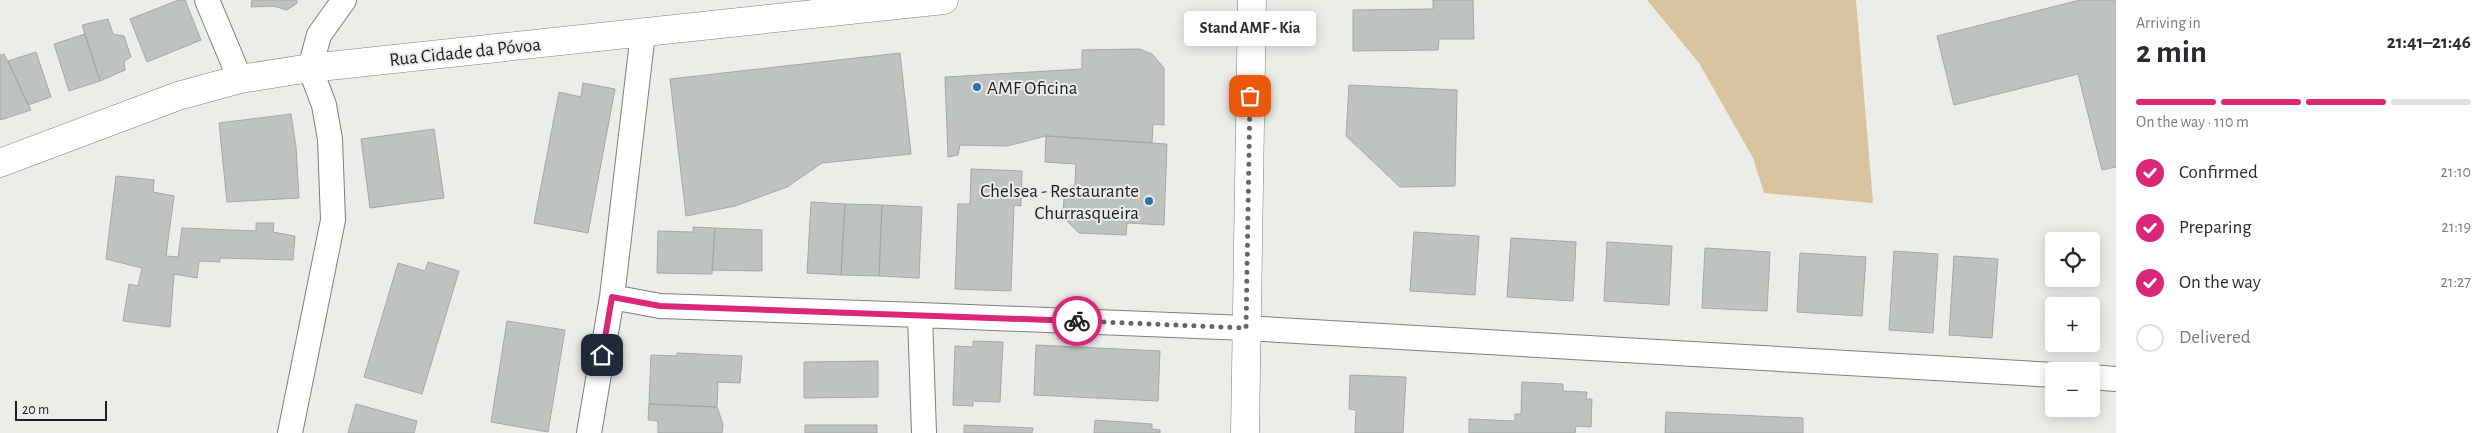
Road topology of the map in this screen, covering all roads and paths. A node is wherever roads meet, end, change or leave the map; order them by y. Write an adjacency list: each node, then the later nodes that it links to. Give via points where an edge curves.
1 (207, 0): 7 (street)
2 (344, 0): 6 (street, via 319,35)
3 (944, 0): 5 (street, Rua Cidade da Póvoa)
4 (1252, 0): 11 (street)
5 (643, 33): 6 (street, Rua Cidade da Póvoa); 9 (street)
6 (310, 68): 7 (street, Rua Cidade da Póvoa); 15 (street, via 324,105 330,139 333,220)
7 (240, 79): 8 (street, Rua Cidade da Póvoa, via 178,96)
8 (0, 163)
9 (612, 297): 10 (street, via 660,306); 16 (street)
10 (920, 315): 11 (street); 17 (street)
11 (1246, 328): 12 (street); 18 (street)
12 (2045, 374)
13 (2100, 378): 14 (street)
14 (2116, 379)
15 (290, 433)
16 (589, 433)
17 (924, 433)
18 (1245, 433)

